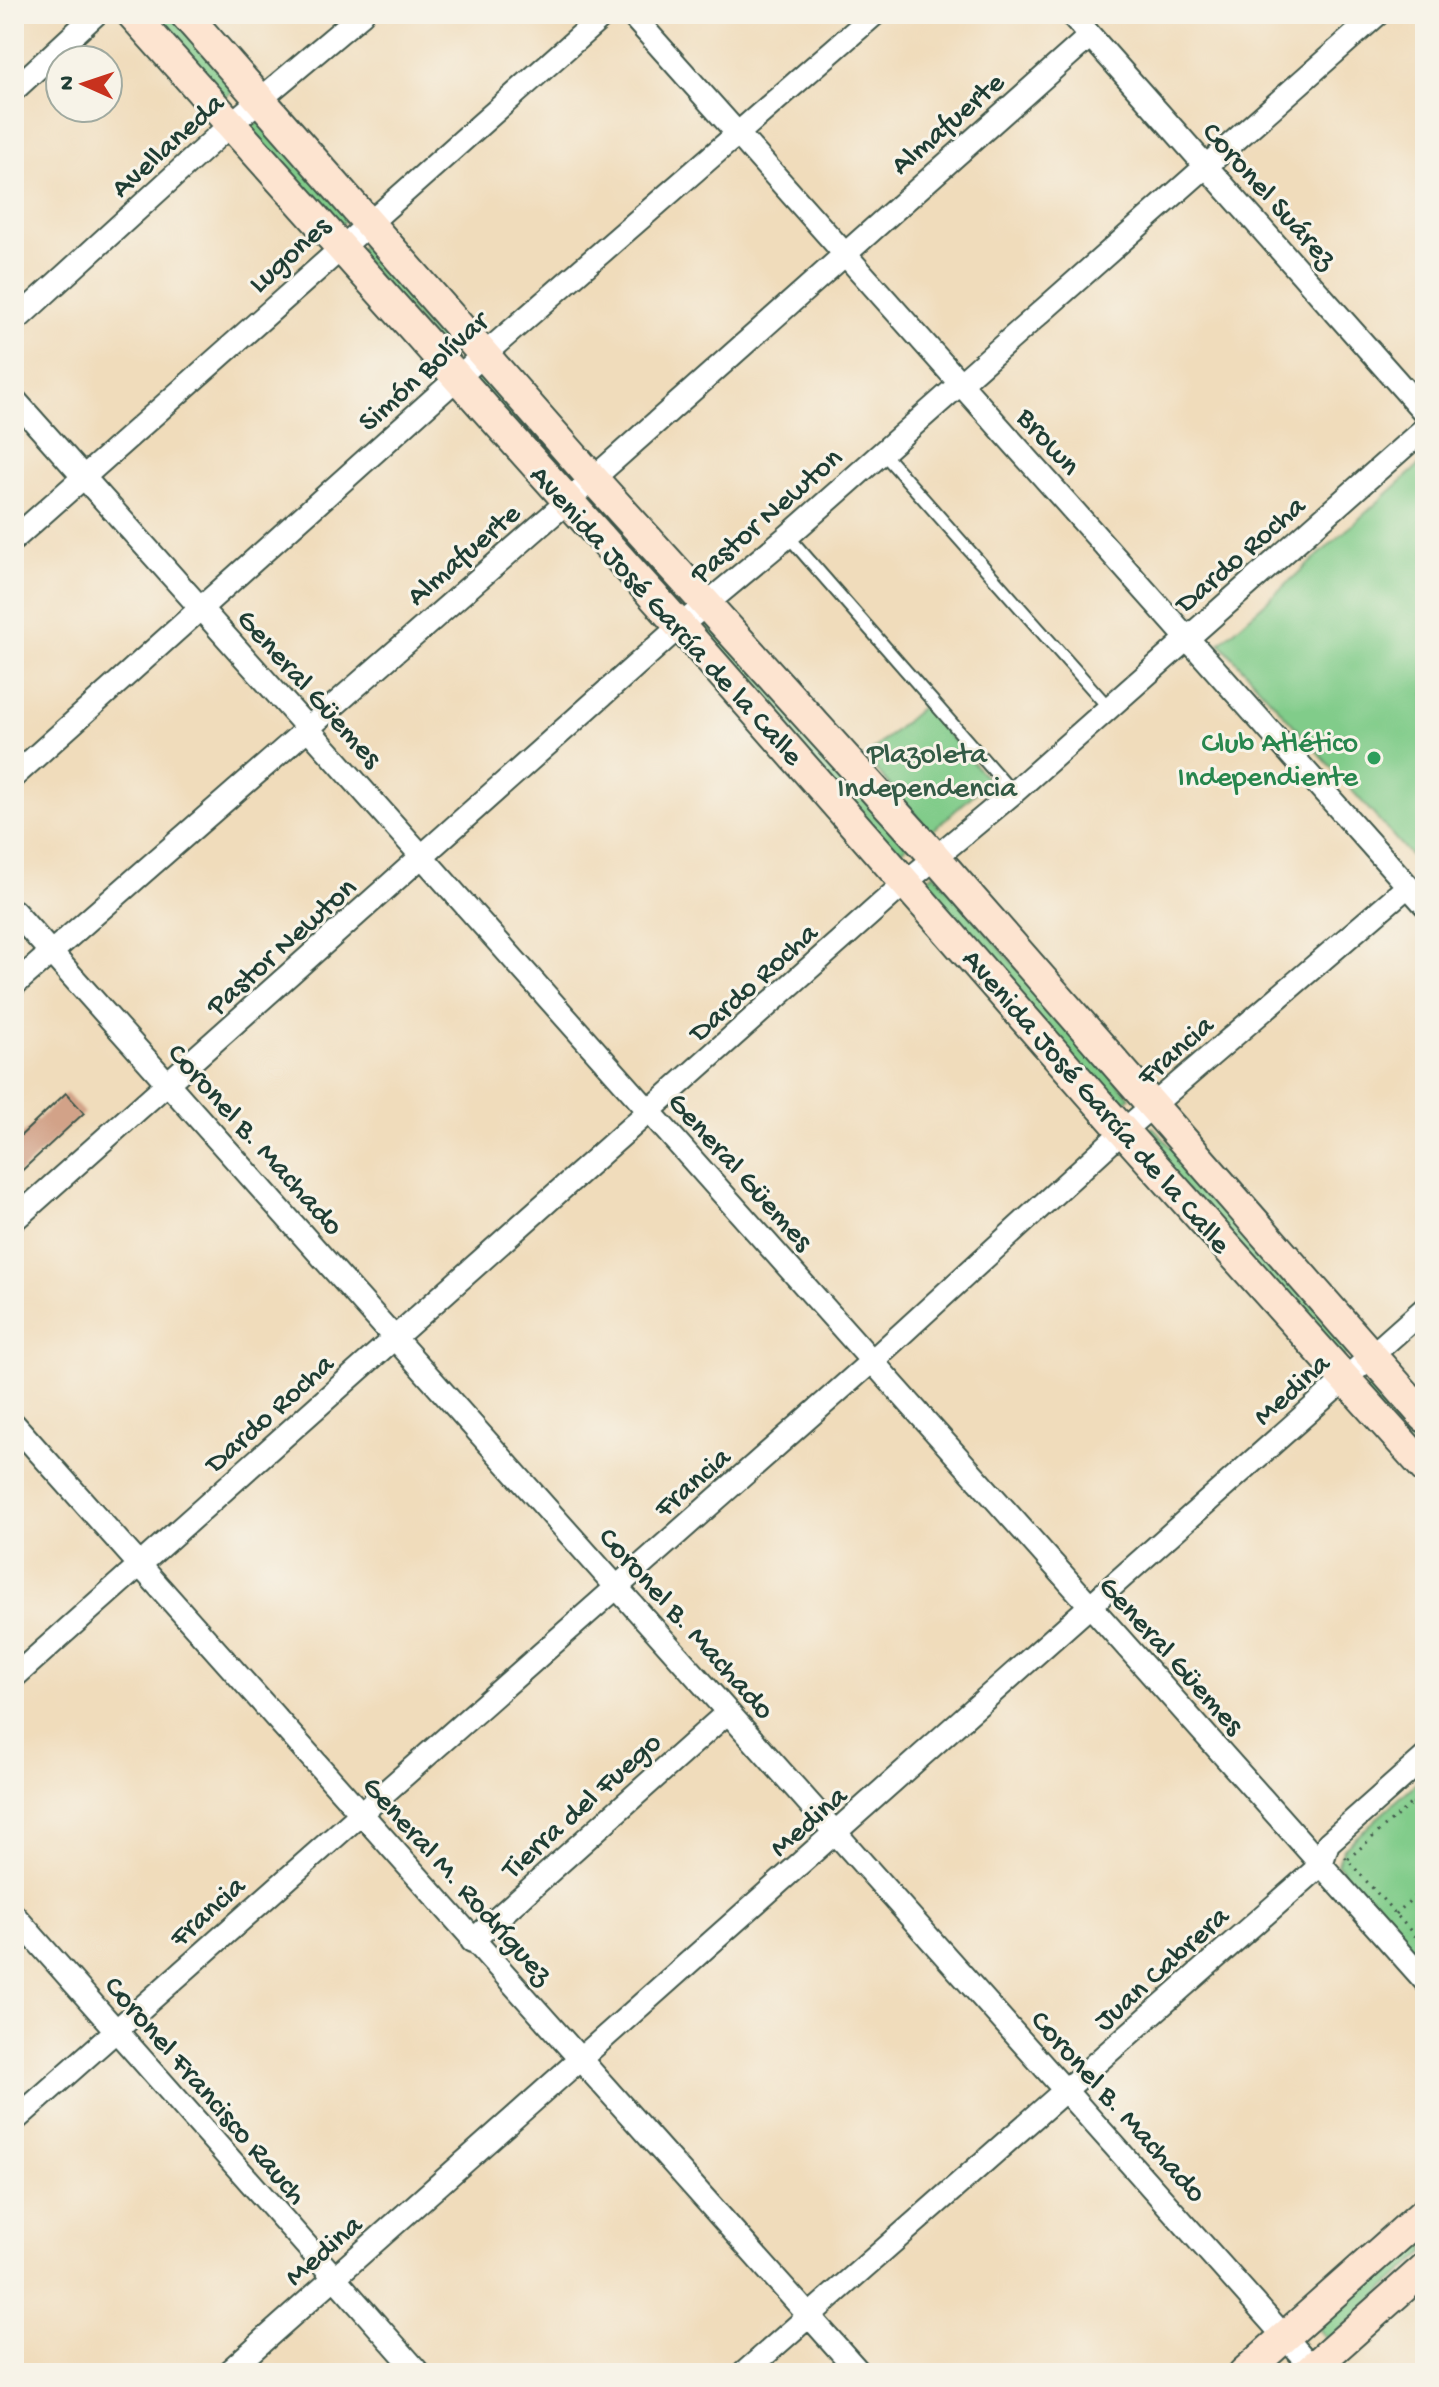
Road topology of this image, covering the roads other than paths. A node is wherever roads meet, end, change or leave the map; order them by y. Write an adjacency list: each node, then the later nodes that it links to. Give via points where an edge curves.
1 (96, 14): 11 (street)
2 (132, 14): 13 (main road, Avenida José García de la Calle)
3 (185, 14): 12 (main road, Avenida José García de la Calle)
4 (362, 14): 12 (street, Avellaneda)
5 (605, 14): 16 (street, Lugones)
6 (631, 14): 14 (street, Brown)
7 (875, 14): 14 (street, Simón Bolívar)
8 (1071, 14): 10 (street, Coronel Suárez)
9 (1378, 14): 15 (street, Pastor Newton)
10 (1090, 36): 15 (street, Coronel Suárez); 18 (street, Almafuerte)
11 (14, 90)
12 (260, 100): 13 (street, Avellaneda); 16 (main road, Avenida José García de la Calle)
13 (231, 124): 17 (main road, Avenida José García de la Calle); 19 (street, Avellaneda)
14 (738, 135): 18 (street, Brown); 20 (street, Simón Bolívar)
15 (1206, 166): 22 (street, Pastor Newton); 24 (street, Coronel Suárez)
16 (367, 223): 17 (street, Lugones); 20 (main road, Avenida José García de la Calle)
17 (339, 248): 21 (main road, Avenida José García de la Calle); 27 (street, Lugones)
18 (844, 253): 22 (street, Brown); 28 (street, Almafuerte)
19 (14, 322)
20 (483, 355): 21 (street, Simón Bolívar); 28 (main road, Avenida José García de la Calle)
21 (456, 379): 29 (main road, Avenida José García de la Calle); 33 (street, Simón Bolívar)
22 (960, 383): 26 (street, Pastor Newton); 35 (street, Brown)
23 (14, 399): 27 (street, General Güemes)
24 (1425, 413)
25 (1425, 428): 35 (street, Dardo Rocha)
26 (882, 452): 30 (street, Pastor Newton); 36 (lane)
27 (84, 478): 31 (street, Lugones); 33 (street, General Güemes)
28 (593, 479): 29 (street, Almafuerte); 32 (main road, Avenida José García de la Calle)
29 (568, 501): 34 (main road, Avenida José García de la Calle); 37 (street, Almafuerte)
30 (788, 536): 32 (street, Pastor Newton); 39 (lane)
31 (14, 539)
32 (707, 603): 34 (street, Pastor Newton); 40 (main road, Avenida José García de la Calle)
33 (202, 610): 37 (street, General Güemes); 38 (street, Simón Bolívar)
34 (680, 626): 41 (street, Pastor Newton); 42 (main road, Avenida José García de la Calle)
35 (1188, 638): 36 (street, Dardo Rocha); 43 (street, Brown)
36 (1109, 708): 39 (street, Dardo Rocha)
37 (307, 728): 41 (street, General Güemes); 46 (street, Almafuerte)
38 (14, 776)
39 (1013, 793): 40 (street, Dardo Rocha)
40 (935, 857): 42 (street, Dardo Rocha); 49 (main road, Avenida José García de la Calle)
41 (423, 858): 48 (street, Pastor Newton); 50 (street, General Güemes)
42 (906, 882): 50 (street, Dardo Rocha); 51 (main road, Avenida José García de la Calle)
43 (1408, 886): 44 (street, Brown); 49 (street, Francia)
44 (1425, 905)
45 (14, 911): 46 (street, Coronel B. Machado)
46 (51, 953): 47 (street, Almafuerte); 48 (street, Coronel B. Machado)
47 (14, 985)
48 (168, 1084): 52 (street, Pastor Newton); 54 (street, Coronel B. Machado)
49 (1151, 1108): 51 (street, Francia); 55 (main road, Avenida José García de la Calle)
50 (651, 1113): 54 (street, Dardo Rocha); 56 (street, General Güemes)
51 (1123, 1131): 56 (street, Francia); 57 (main road, Avenida José García de la Calle)
52 (14, 1220)
53 (1425, 1308): 55 (street, Medina)
54 (395, 1339): 61 (street, Dardo Rocha); 62 (street, Coronel B. Machado)
55 (1371, 1355): 57 (street, Medina); 58 (main road, Avenida José García de la Calle)
56 (872, 1361): 62 (street, Francia); 63 (street, General Güemes)
57 (1346, 1379): 60 (main road, Avenida José García de la Calle); 63 (street, Medina)
58 (1425, 1417)
59 (14, 1424): 61 (street, General M. Rodríguez)
60 (1425, 1468)
61 (140, 1565): 64 (street, Dardo Rocha); 67 (street, General M. Rodríguez)
62 (616, 1587): 65 (street, Coronel B. Machado); 67 (street, Francia)
63 (1092, 1608): 68 (street, Medina); 69 (street, General Güemes)
64 (14, 1677)
65 (728, 1712): 68 (street, Coronel B. Machado); 71 (street, Tierra del Fuego)
66 (1425, 1757): 69 (street, Juan Cabrera, via 1331,1840)
67 (361, 1813): 71 (street, General M. Rodríguez); 73 (street, Francia)
68 (837, 1834): 74 (street, Medina); 75 (street, Coronel B. Machado)
69 (1325, 1870): 72 (street, General Güemes); 75 (street, Juan Cabrera)
70 (14, 1915): 73 (street, Coronel Francisco Rauch)
71 (472, 1941): 74 (street, General M. Rodríguez)
72 (1425, 1981)
73 (116, 2030): 76 (street, Francia); 79 (street, Coronel Francisco Rauch)
74 (581, 2060): 79 (street, Medina); 80 (street, General M. Rodríguez)
75 (1066, 2090): 80 (street, Juan Cabrera); 81 (street, Coronel B. Machado)
76 (14, 2121)
77 (1425, 2212): 81 (main road)
78 (1425, 2268): 82 (main road)
79 (333, 2279): 83 (street, Medina); 84 (street, Coronel Francisco Rauch)
80 (810, 2317): 85 (street, Juan Cabrera); 86 (street, General M. Rodríguez)
81 (1286, 2336): 82 (street, Coronel B. Machado); 87 (main road)
82 (1313, 2371)
83 (227, 2373)
84 (419, 2373)
85 (744, 2373)
86 (860, 2373)
87 (1244, 2373)

